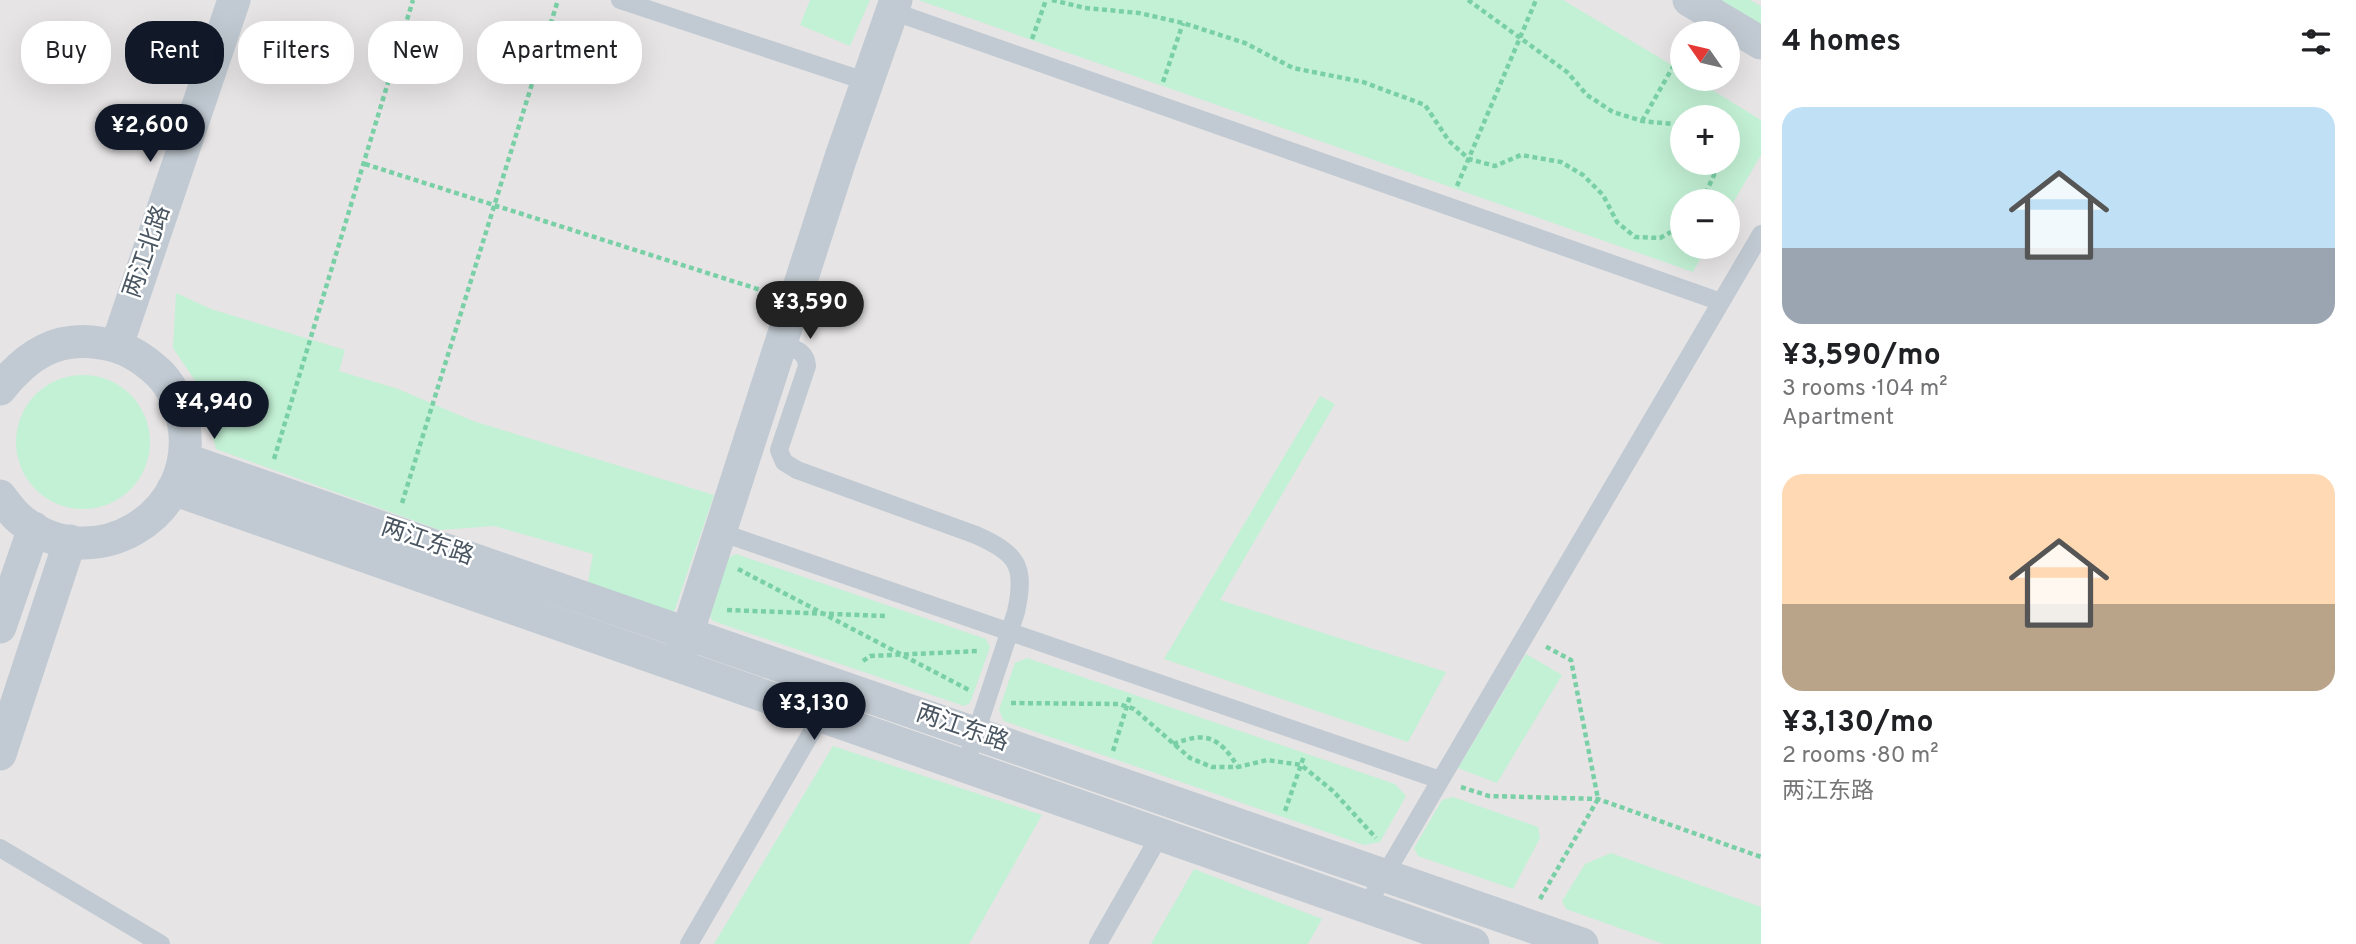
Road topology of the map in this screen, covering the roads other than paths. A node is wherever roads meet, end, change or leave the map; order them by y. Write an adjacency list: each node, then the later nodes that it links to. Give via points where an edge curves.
1 (234, 0): 10 (street, 两江北路)
2 (620, 0): 6 (lane)
3 (1689, 0): 5 (street)
4 (894, 5): 6 (street); 8 (lane, via 1026,57)
5 (1761, 43)
6 (867, 82): 9 (street)
7 (1761, 234): 8 (lane)
8 (1721, 302): 25 (lane)
9 (780, 344): 16 (street); 19 (lane, via 807,358 779,450 784,462 1000,546 1017,565 1021,586)
10 (117, 345): 11 (street, via 82,340 48,348 18,366); 12 (street, via 145,360 168,383 182,411 187,443)
11 (0, 388)
12 (179, 474): 15 (street, via 166,503 143,525 114,539); 17 (street, 两江东路, via 266,487); 20 (street, 两江东路)
13 (0, 496): 14 (street, via 20,520)
14 (34, 528): 15 (street, via 50,538); 18 (street)
15 (70, 541): 23 (street)
16 (716, 545): 17 (street); 19 (lane)
17 (691, 622): 20 (street); 22 (street, 两江东路, via 837,686)
18 (0, 627)
19 (1010, 631): 22 (lane); 25 (lane)
20 (677, 666): 21 (street, 两江东路)
21 (821, 716): 24 (street, 两江东路); 31 (lane)
22 (976, 734): 24 (lane); 28 (street, 两江东路, via 1276,838)
23 (0, 754)
24 (965, 766): 26 (street, 两江东路)
25 (1440, 780): 28 (lane)
26 (1160, 835): 29 (street, 两江东路); 32 (lane)
27 (0, 848): 30 (lane)
28 (1390, 867): 29 (lane); 34 (street, 两江东路, via 1525,925)
29 (1366, 907): 33 (street, 两江东路)
30 (161, 944)
31 (689, 944)
32 (1098, 944)
33 (1473, 944)
34 (1582, 944)

